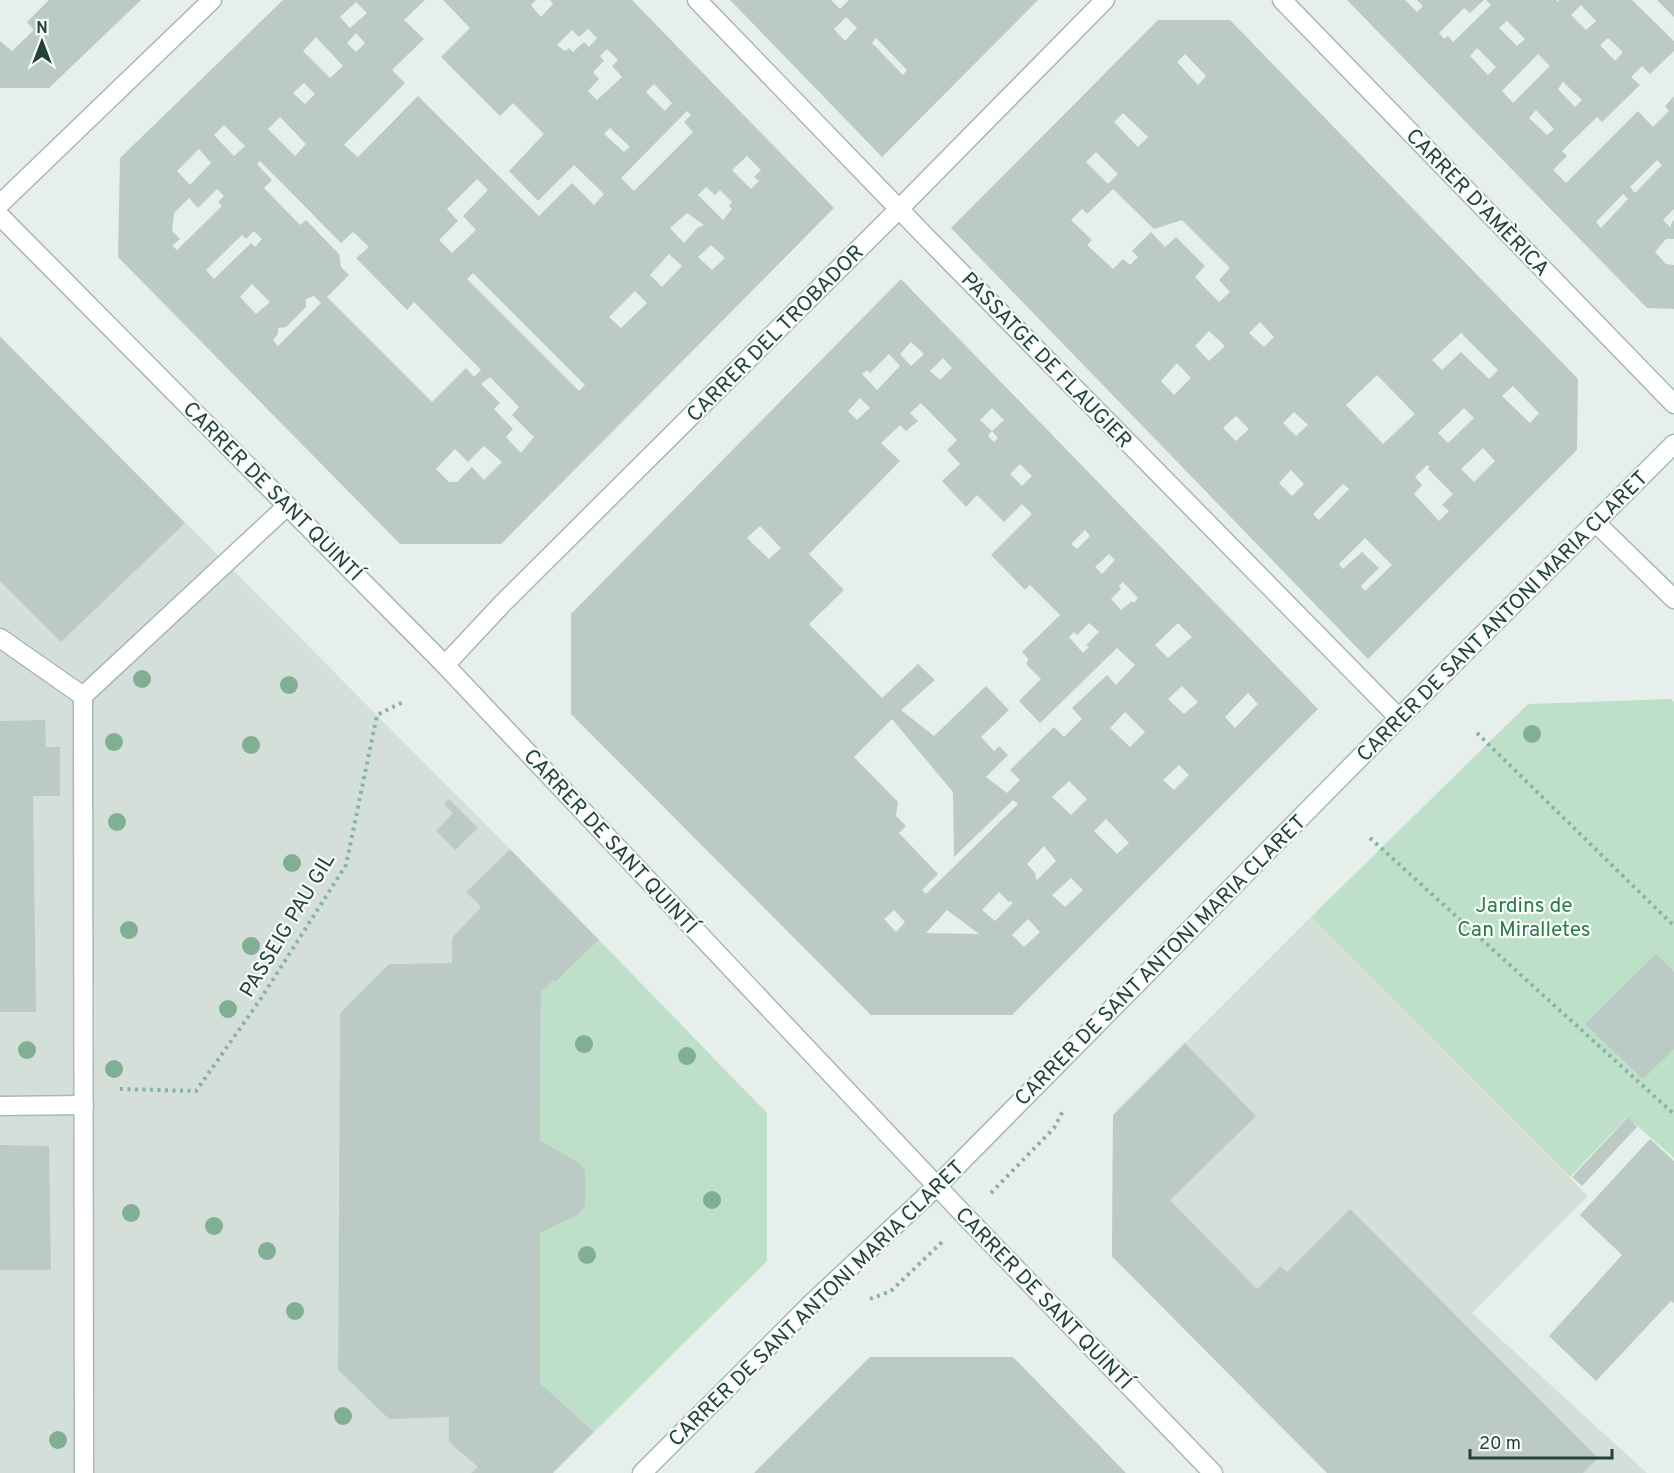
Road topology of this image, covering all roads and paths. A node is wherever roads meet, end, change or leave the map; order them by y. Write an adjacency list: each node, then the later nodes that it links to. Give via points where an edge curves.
1 (212, 0): 5 (street)
2 (697, 0): 6 (street, PASSATGE DE FLAUGIER)
3 (1105, 0): 6 (street, CARRER DEL TROBADOR)
4 (1282, 0): 8 (street, CARRER D'AMÈRICA)
5 (0, 204)
6 (899, 209): 14 (street, CARRER DEL TROBADOR); 17 (street, PASSATGE DE FLAUGIER)
7 (0, 216): 10 (street, CARRER DE SANT QUINTÍ)
8 (1674, 404)
9 (1674, 444): 11 (street, CARRER DE SANT ANTONI MARIA CLARET)
10 (287, 506): 14 (street, CARRER DE SANT QUINTÍ); 15 (street)
11 (1596, 523): 12 (street); 17 (street, CARRER DE SANT ANTONI MARIA CLARET)
12 (1674, 599)
13 (0, 638): 15 (street)
14 (445, 665): 25 (street, CARRER DE SANT QUINTÍ)
15 (83, 696): 22 (street)
16 (405, 701): 21 (path, PASSEIG PAU GIL, via 377,715 346,864 260,1000 196,1091)
17 (1399, 718): 25 (street, CARRER DE SANT ANTONI MARIA CLARET)
18 (1477, 733): 20 (path)
19 (1370, 838): 24 (path)
20 (1674, 926)
21 (120, 1089)
22 (84, 1105): 23 (street); 28 (street)
23 (0, 1106)
24 (1674, 1114)
25 (937, 1186): 29 (street, CARRER DE SANT ANTONI MARIA CLARET, via 813,1302); 30 (street, CARRER DE SANT QUINTÍ)
26 (914, 1271): 27 (path, CARRER DE SANT ANTONI MARIA CLARET, via 891,1291 870,1298)
27 (862, 1306)
28 (84, 1473)
29 (642, 1473)
30 (1213, 1473)

